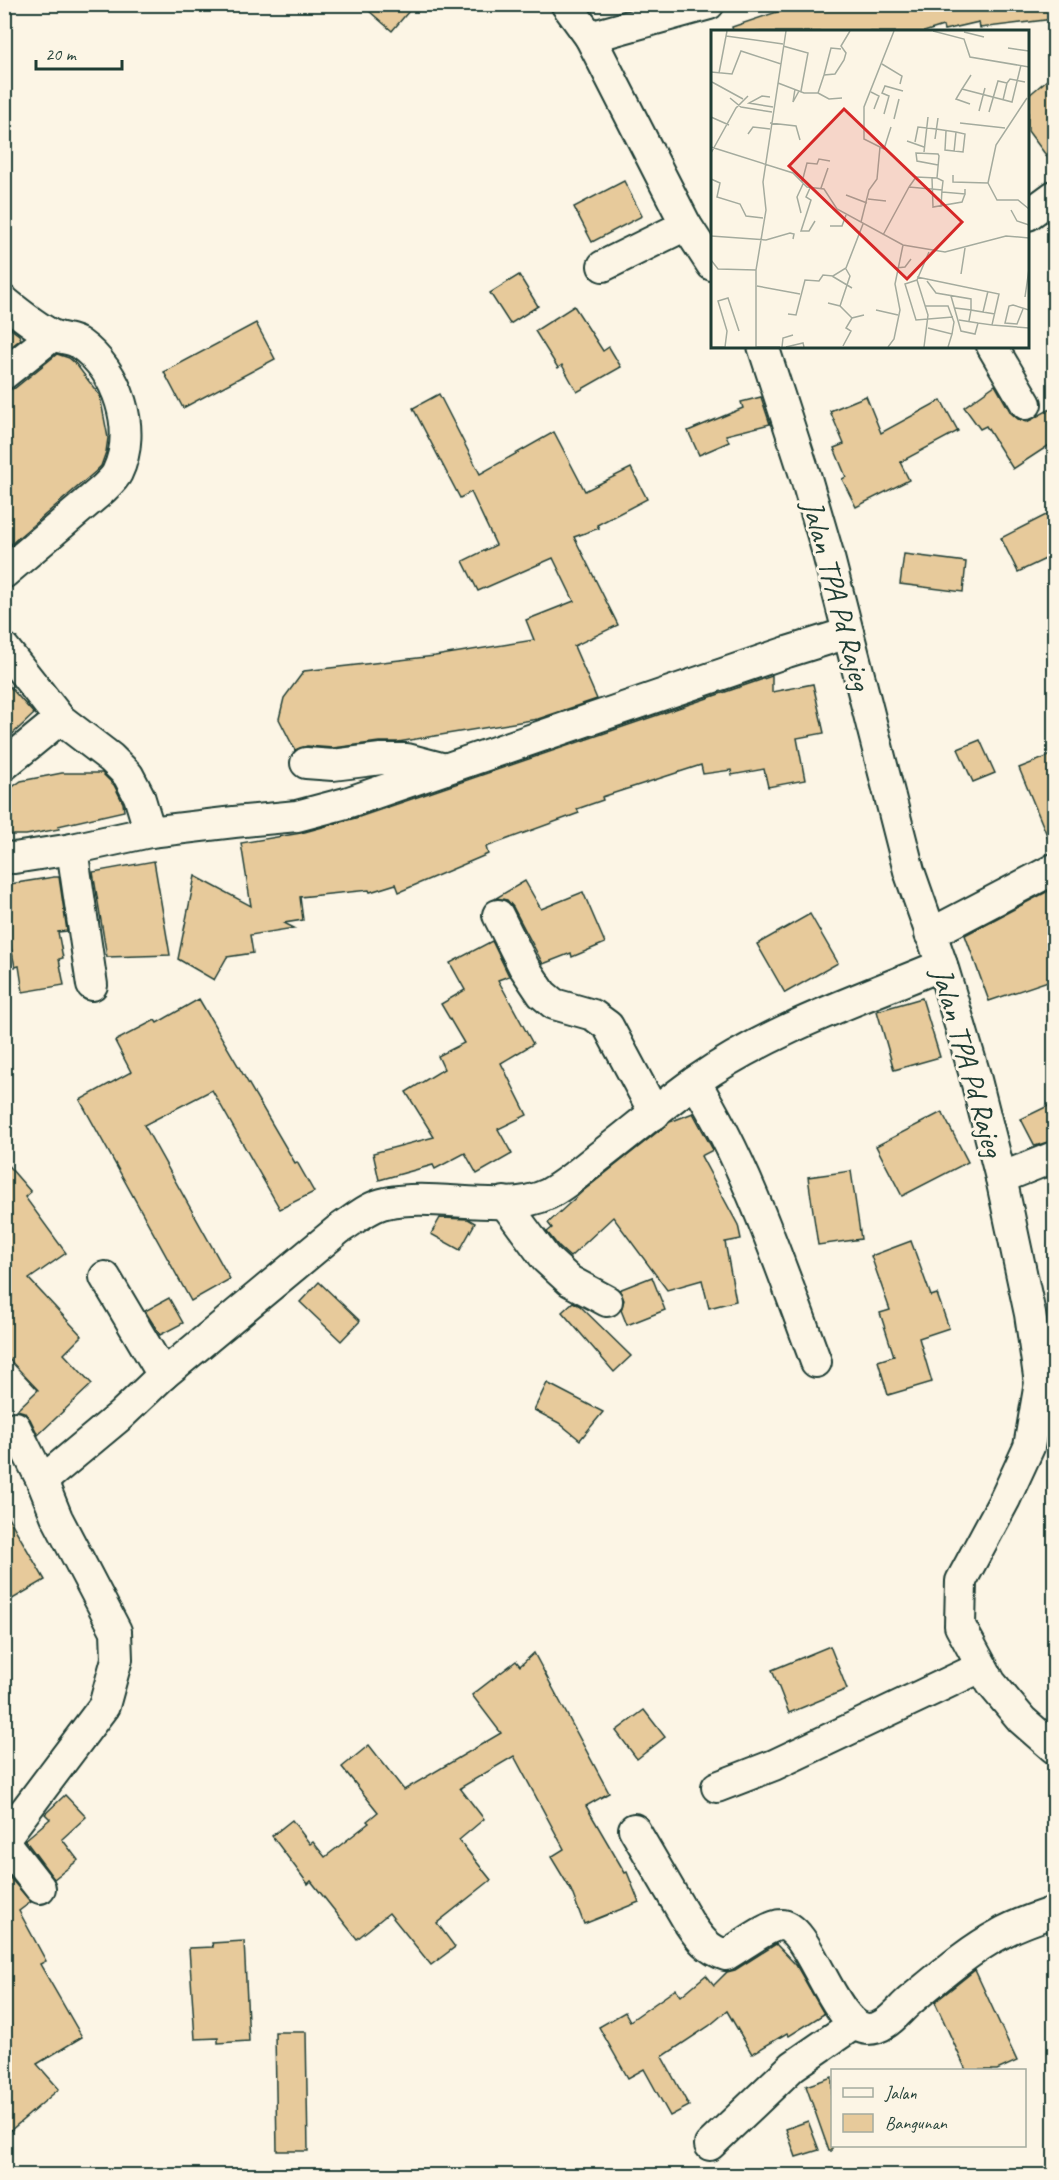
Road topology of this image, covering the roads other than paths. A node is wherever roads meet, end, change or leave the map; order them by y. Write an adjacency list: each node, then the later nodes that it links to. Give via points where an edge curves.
1 (566, 4): 3 (street)
2 (709, 4): 3 (street)
3 (590, 37): 4 (street)
4 (686, 225): 5 (street); 6 (street)
5 (711, 263)
6 (603, 266)
7 (4, 302): 8 (street)
8 (52, 336): 11 (street); 13 (street, via 78,342 113,381 124,413 124,453 116,475 102,490)
9 (769, 348): 14 (street, Jalan TPA Pd Rajeg)
10 (993, 348): 12 (street)
11 (4, 374)
12 (1026, 404)
13 (4, 573)
14 (848, 633): 19 (street); 25 (street, Jalan TPA Pd Rajeg, via 909,871)
15 (4, 648): 16 (street)
16 (60, 719): 18 (street); 20 (street, via 128,775)
17 (306, 763): 19 (street, via 333,765 407,759)
18 (4, 765)
19 (445, 769): 20 (street, via 297,816)
20 (150, 832): 21 (street)
21 (72, 849): 22 (street); 27 (street)
22 (4, 857)
23 (1054, 869): 25 (street)
24 (498, 915): 29 (street, via 542,994 554,1004 593,1015 608,1026)
25 (930, 934): 26 (street, Jalan TPA Pd Rajeg)
26 (942, 965): 28 (street, via 783,1031 741,1052); 31 (street, Jalan TPA Pd Rajeg)
27 (92, 985)
28 (696, 1082): 29 (street); 35 (street, via 756,1199)
29 (655, 1114): 32 (street, via 549,1193 528,1202)
30 (1054, 1157): 31 (street)
31 (1001, 1178): 39 (street, Jalan TPA Pd Rajeg, via 1030,1314 1040,1383 1029,1447 962,1581 960,1626)
32 (504, 1202): 34 (street, via 546,1259 570,1281); 36 (street, via 404,1201 385,1203 365,1212 339,1229)
33 (105, 1277): 36 (street)
34 (607, 1301)
35 (816, 1362)
36 (163, 1375): 38 (street)
37 (8, 1422): 38 (street)
38 (42, 1481): 43 (street, via 116,1631 117,1659 104,1706)
39 (981, 1667): 40 (street, Jalan TPA Pd Rajeg, via 1022,1720); 41 (street, via 774,1765)
40 (1054, 1748)
41 (717, 1787)
42 (634, 1829): 46 (street, via 689,1923 714,1951 726,1955 780,1924 789,1926)
43 (4, 1840): 44 (street)
44 (40, 1888)
45 (1054, 1912): 46 (street, via 999,1934 961,1959 885,2024 868,2029)
46 (854, 2025): 47 (street, via 793,2066)
47 (710, 2145)

